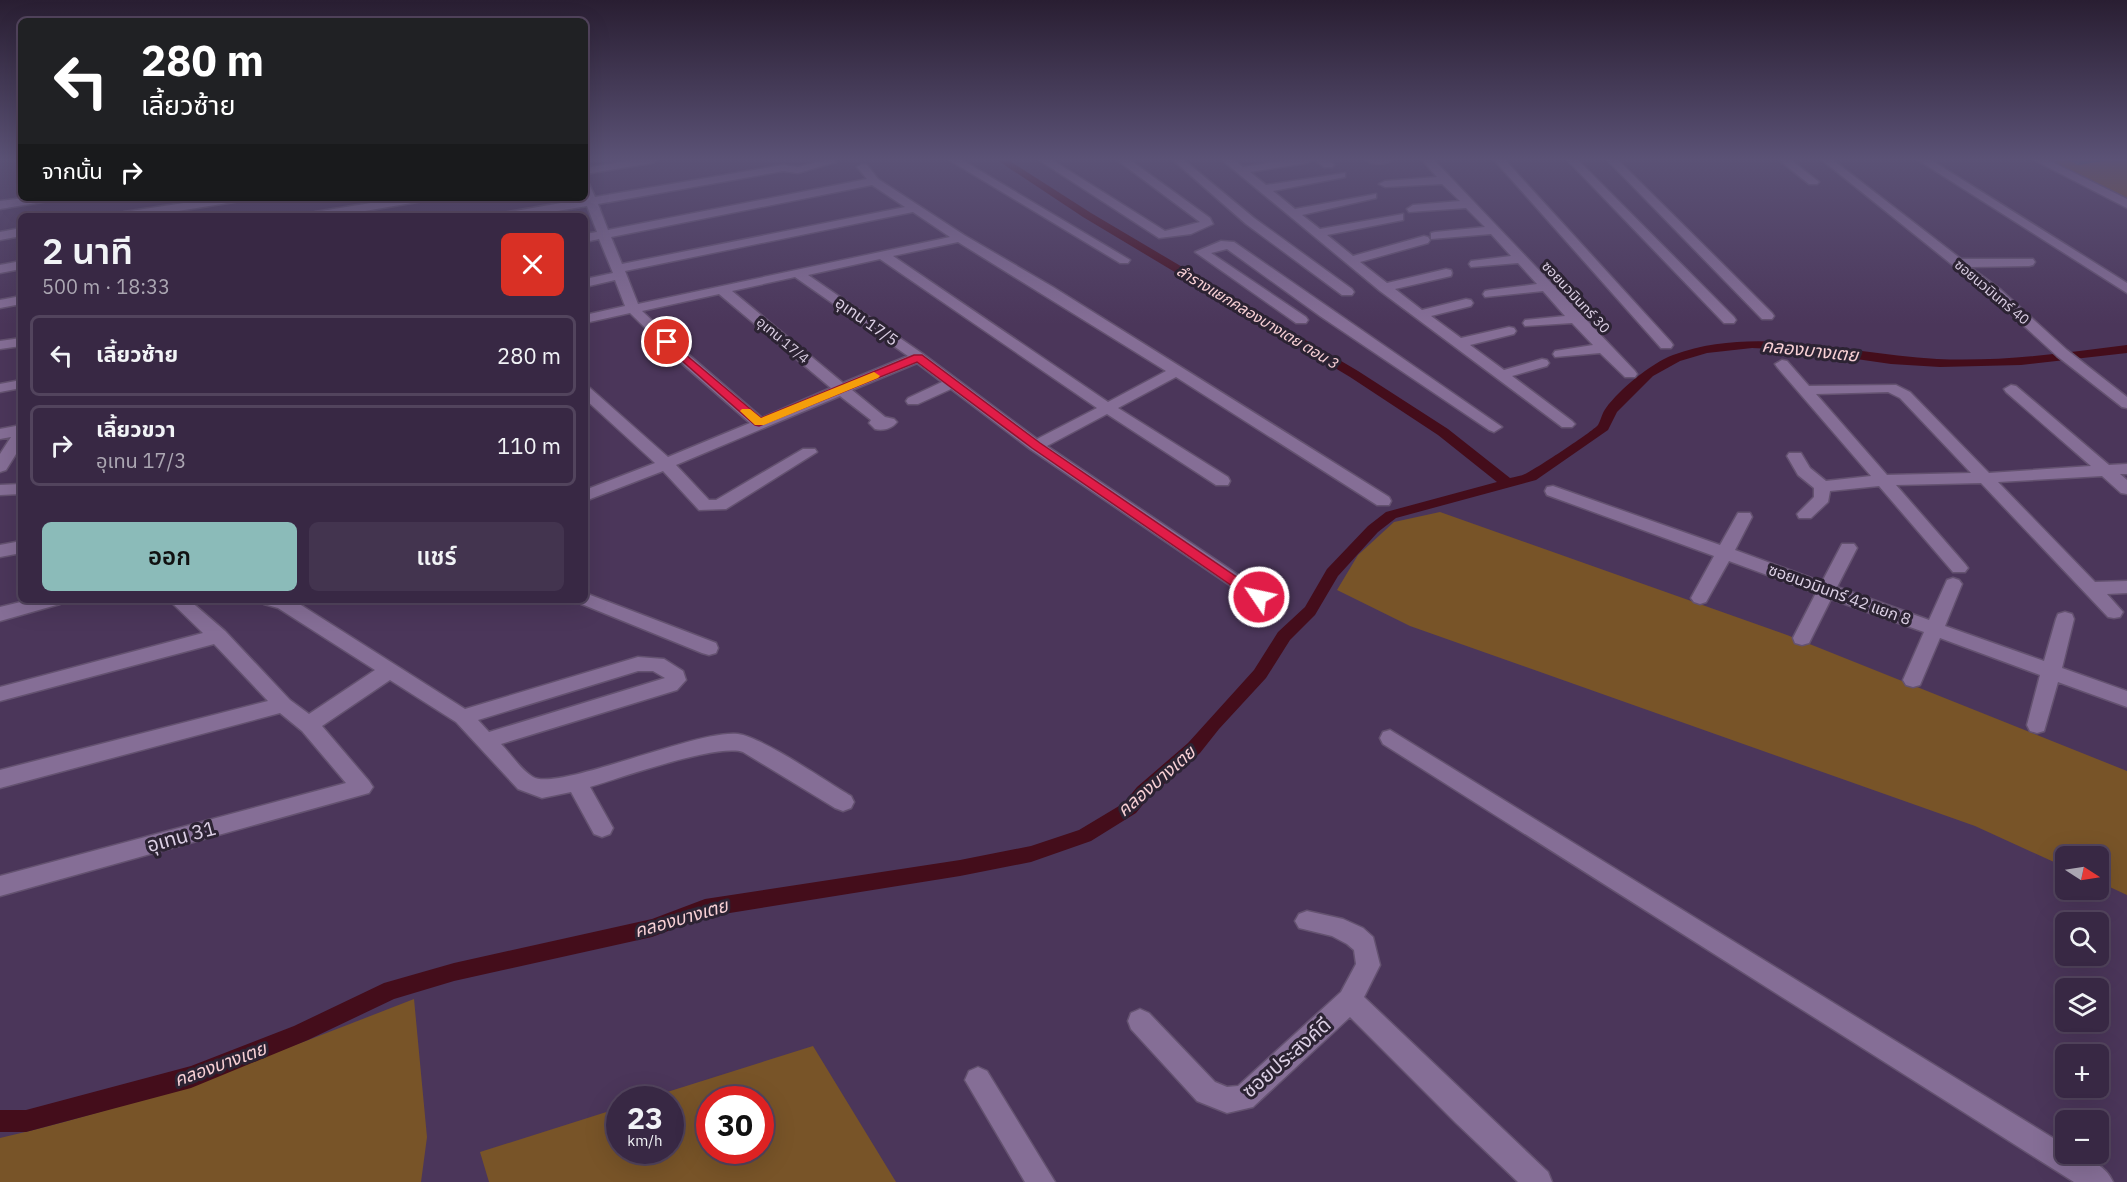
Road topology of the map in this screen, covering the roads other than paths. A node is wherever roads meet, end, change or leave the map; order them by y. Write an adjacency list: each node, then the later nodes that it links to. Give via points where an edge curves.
1 (596, 215): 21 (street)
2 (703, 215): 21 (street)
3 (882, 215): 35 (street)
4 (926, 215): 24 (street)
5 (1048, 215): 28 (street)
6 (1131, 215): 18 (street, via 1169,236)
7 (1198, 215): 18 (street, via 1206,221 1204,226)
8 (1243, 215): 43 (street)
9 (1296, 215): 20 (street)
10 (1481, 215): 17 (street, ซอยนวมินทร์ 30)
11 (1549, 215): 60 (street)
12 (1626, 215): 54 (street)
13 (1667, 215): 50 (street)
14 (1897, 215): 31 (street, ซอยนวมินทร์ 40)
15 (2011, 215): 41 (street)
16 (1399, 217): 20 (street)
17 (1495, 230): 27 (street, ซอยนวมินทร์ 30); 29 (street, via 1430,238)
18 (1187, 231): 25 (street)
19 (18, 233): 22 (street)
20 (1320, 233): 29 (street)
21 (604, 235): 23 (street); 35 (street)
22 (0, 236)
23 (588, 238)
24 (960, 238): 26 (street); 66 (street)
25 (1210, 248): 53 (street, via 1203,250 1202,255); 82 (street, via 1230,245)
26 (881, 254): 36 (street); 78 (street)
27 (1521, 259): 32 (street); 39 (street, ซอยนวมินทร์ 30)
28 (1124, 260)
29 (1352, 260): 40 (street)
30 (2029, 262): 31 (street)
31 (1958, 263): 77 (street, ซอยนวมินทร์ 40)
32 (1474, 264)
33 (18, 266): 34 (street)
34 (0, 269)
35 (619, 272): 38 (street); 48 (street)
36 (799, 273): 42 (street); 63 (street, อุเทน 17/5)
37 (1446, 273): 40 (street)
38 (588, 282)
39 (1546, 287): 44 (street); 52 (street, ซอยนวมินทร์ 30)
40 (1385, 288): 49 (street)
41 (2127, 289)
42 (724, 291): 48 (street); 72 (street, อุเทน 17/4)
43 (1347, 292)
44 (1490, 294)
45 (18, 301): 47 (street)
46 (1466, 303): 49 (street)
47 (0, 304)
48 (633, 309): 51 (street); 80 (street)
49 (1421, 314): 58 (street)
50 (1767, 316)
51 (588, 318)
52 (1574, 319): 55 (street); 61 (street, ซอยนวมินทร์ 30)
53 (1301, 320)
54 (1729, 320)
55 (1530, 322)
56 (1509, 331): 58 (street)
57 (18, 342): 59 (street)
58 (1459, 343): 68 (street)
59 (0, 345)
60 (1666, 345)
61 (1603, 348): 62 (street); 67 (street, ซอยนวมินทร์ 30)
62 (1560, 354)
63 (918, 357): 69 (street, อุเทน 17/5); 72 (street)
64 (1542, 363): 68 (street)
65 (1782, 364): 74 (street)
66 (1177, 371): 78 (street); 102 (street)
67 (1630, 374)
68 (1501, 375): 81 (street)
69 (952, 383): 76 (street); 86 (street, อุเทน 17/5)
70 (18, 385): 71 (street)
71 (0, 388)
72 (841, 389): 79 (street, อุเทน 17/4); 80 (street)
73 (2011, 389): 91 (street)
74 (1806, 390): 93 (street, via 1898,390); 94 (street)
75 (588, 394): 89 (street)
76 (913, 401)
77 (2127, 404)
78 (1107, 408): 86 (street); 95 (street)
79 (880, 420)
80 (759, 423): 89 (street)
81 (1567, 424)
82 (1494, 427)
83 (18, 432): 84 (street)
84 (0, 434)
85 (18, 437): 90 (street)
86 (1036, 446): 112 (street, อุเทน 17/5)
87 (809, 452): 89 (street, via 712,507 705,506)
88 (1795, 456): 96 (street, via 1804,471)
89 (666, 464): 101 (street)
90 (0, 468)
91 (2104, 469): 92 (street); 93 (street); 98 (street)
92 (2127, 469)
93 (1984, 478): 94 (street); 110 (street)
94 (1884, 480): 96 (street); 121 (street, via 1956,576)
95 (1222, 481)
96 (1822, 487): 103 (street, via 1822,498)
97 (18, 489): 99 (street)
98 (2127, 489)
99 (0, 490)
100 (1553, 491): 108 (street, ซอยนวมินทร์ 42 แยก 8)
101 (588, 495)
102 (1383, 501)
103 (1805, 514)
104 (1744, 517): 108 (street)
105 (18, 548): 107 (street)
106 (1848, 548): 111 (street)
107 (0, 551)
108 (1726, 553): 111 (street, ซอยนวมินทร์ 42 แยก 8); 113 (street)
109 (2127, 587): 110 (street)
110 (2092, 588): 118 (street)
111 (1828, 590): 121 (street, ซอยนวมินทร์ 42 แยก 8); 123 (street)
112 (1259, 597)
113 (1700, 598)
114 (588, 600): 124 (street)
115 (42, 603): 119 (street)
116 (181, 603): 122 (street)
117 (285, 603): 125 (street)
118 (2114, 612)
119 (0, 614)
120 (2065, 619): 126 (street)
121 (1934, 629): 126 (street, ซอยนวมินทร์ 42 แยก 8); 127 (street)
122 (218, 636): 128 (street); 130 (street)
123 (1802, 638)
124 (709, 648)
125 (388, 671): 131 (street); 132 (street)
126 (2052, 671): 129 (street, ซอยนวมินทร์ 42 แยก 8); 133 (street)
127 (1913, 680)
128 (0, 694)
129 (2127, 699)
130 (283, 705): 132 (street); 136 (street)
131 (463, 717): 135 (street); 135 (street, via 638,664 657,664 676,676 670,685)
132 (309, 725): 140 (street, อุเทน 31, via 362,787)
133 (2037, 725)
134 (1390, 738): 147 (street)
135 (485, 741): 137 (street, via 533,788)
136 (0, 779)
137 (577, 782): 138 (street, via 710,745 738,742); 139 (street)
138 (843, 802)
139 (602, 828)
140 (0, 886)
141 (1307, 921): 142 (street, ซอยประสงค์ดี, via 1335,926 1365,945 1368,965)
142 (1350, 1000): 143 (street, ซอยประสงค์ดี, via 1244,1098 1227,1100 1206,1092); 146 (street)
143 (1140, 1021)
144 (978, 1080): 145 (street)
145 (1041, 1182)
146 (1538, 1182)
147 (2099, 1182)

